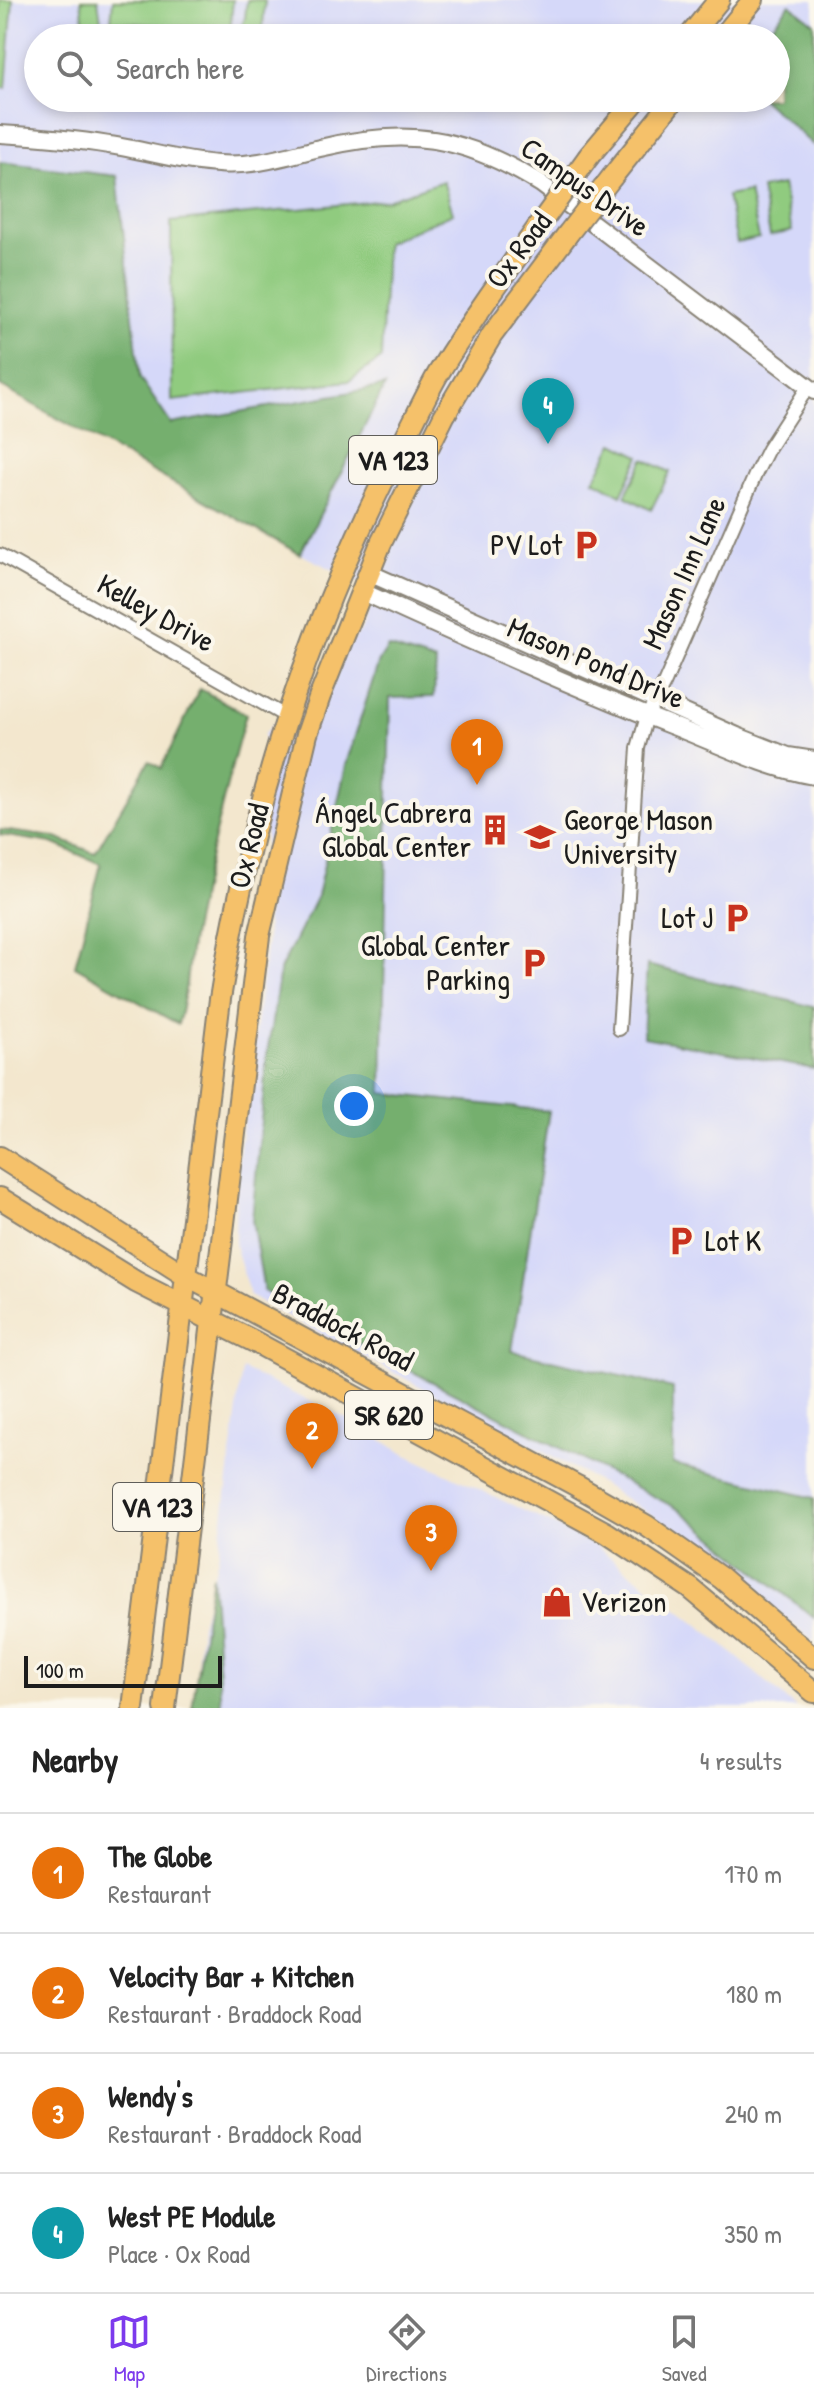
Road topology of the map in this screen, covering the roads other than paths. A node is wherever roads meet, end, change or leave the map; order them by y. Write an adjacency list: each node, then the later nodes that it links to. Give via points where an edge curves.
1 (719, 0): 3 (main road)
2 (753, 0): 4 (main road)
3 (699, 24)
4 (733, 24)
5 (626, 112): 14 (main road, Ox Road / VA 123, bridge, via 540,224 437,375 328,602)
6 (664, 112): 10 (main road, Ox Road / VA 123, bridge, via 492,335 444,416)
7 (0, 134): 8 (street, Campus Drive, via 109,145 215,164 267,161 385,137 468,147 541,184)
8 (811, 389): 12 (street, Mason Inn Lane, via 762,461)
9 (0, 555): 14 (street, Kelley Drive)
10 (365, 582): 11 (main road, Ox Road / VA 123); 12 (street, Mason Pond Drive); 13 (street, Mason Pond Drive, via 576,688)
11 (320, 696): 14 (main road); 17 (main road, Ox Road / VA 123)
12 (655, 701): 13 (street, Mason Inn Lane); 15 (street, Mason Pond Drive, via 788,756)
13 (647, 716): 16 (street, Mason Pond Drive); 18 (street, Mason Inn Lane, via 638,748)
14 (287, 717): 17 (main road, via 298,744); 21 (main road, Ox Road / VA 123, via 260,805 227,957)
15 (814, 760)
16 (814, 776)
17 (296, 781): 22 (main road, Ox Road / VA 123, via 259,936)
18 (619, 1029)
19 (0, 1157): 21 (main road, Braddock Road / SR 620)
20 (0, 1198): 23 (main road, Braddock Road / SR 620)
21 (186, 1276): 22 (main road, Braddock Road / SR 620); 23 (main road, Ox Road / VA 123)
22 (217, 1292): 24 (main road, Ox Road / VA 123); 25 (main road, Braddock Road / SR 620, via 647,1526 731,1586)
23 (183, 1307): 24 (main road, Braddock Road / SR 620); 27 (main road, Ox Road / VA 123)
24 (213, 1322): 26 (main road, Braddock Road / SR 620, via 607,1533 690,1588); 28 (main road, Ox Road / VA 123)
25 (814, 1658)
26 (814, 1692)
27 (133, 1708)
28 (165, 1708)

